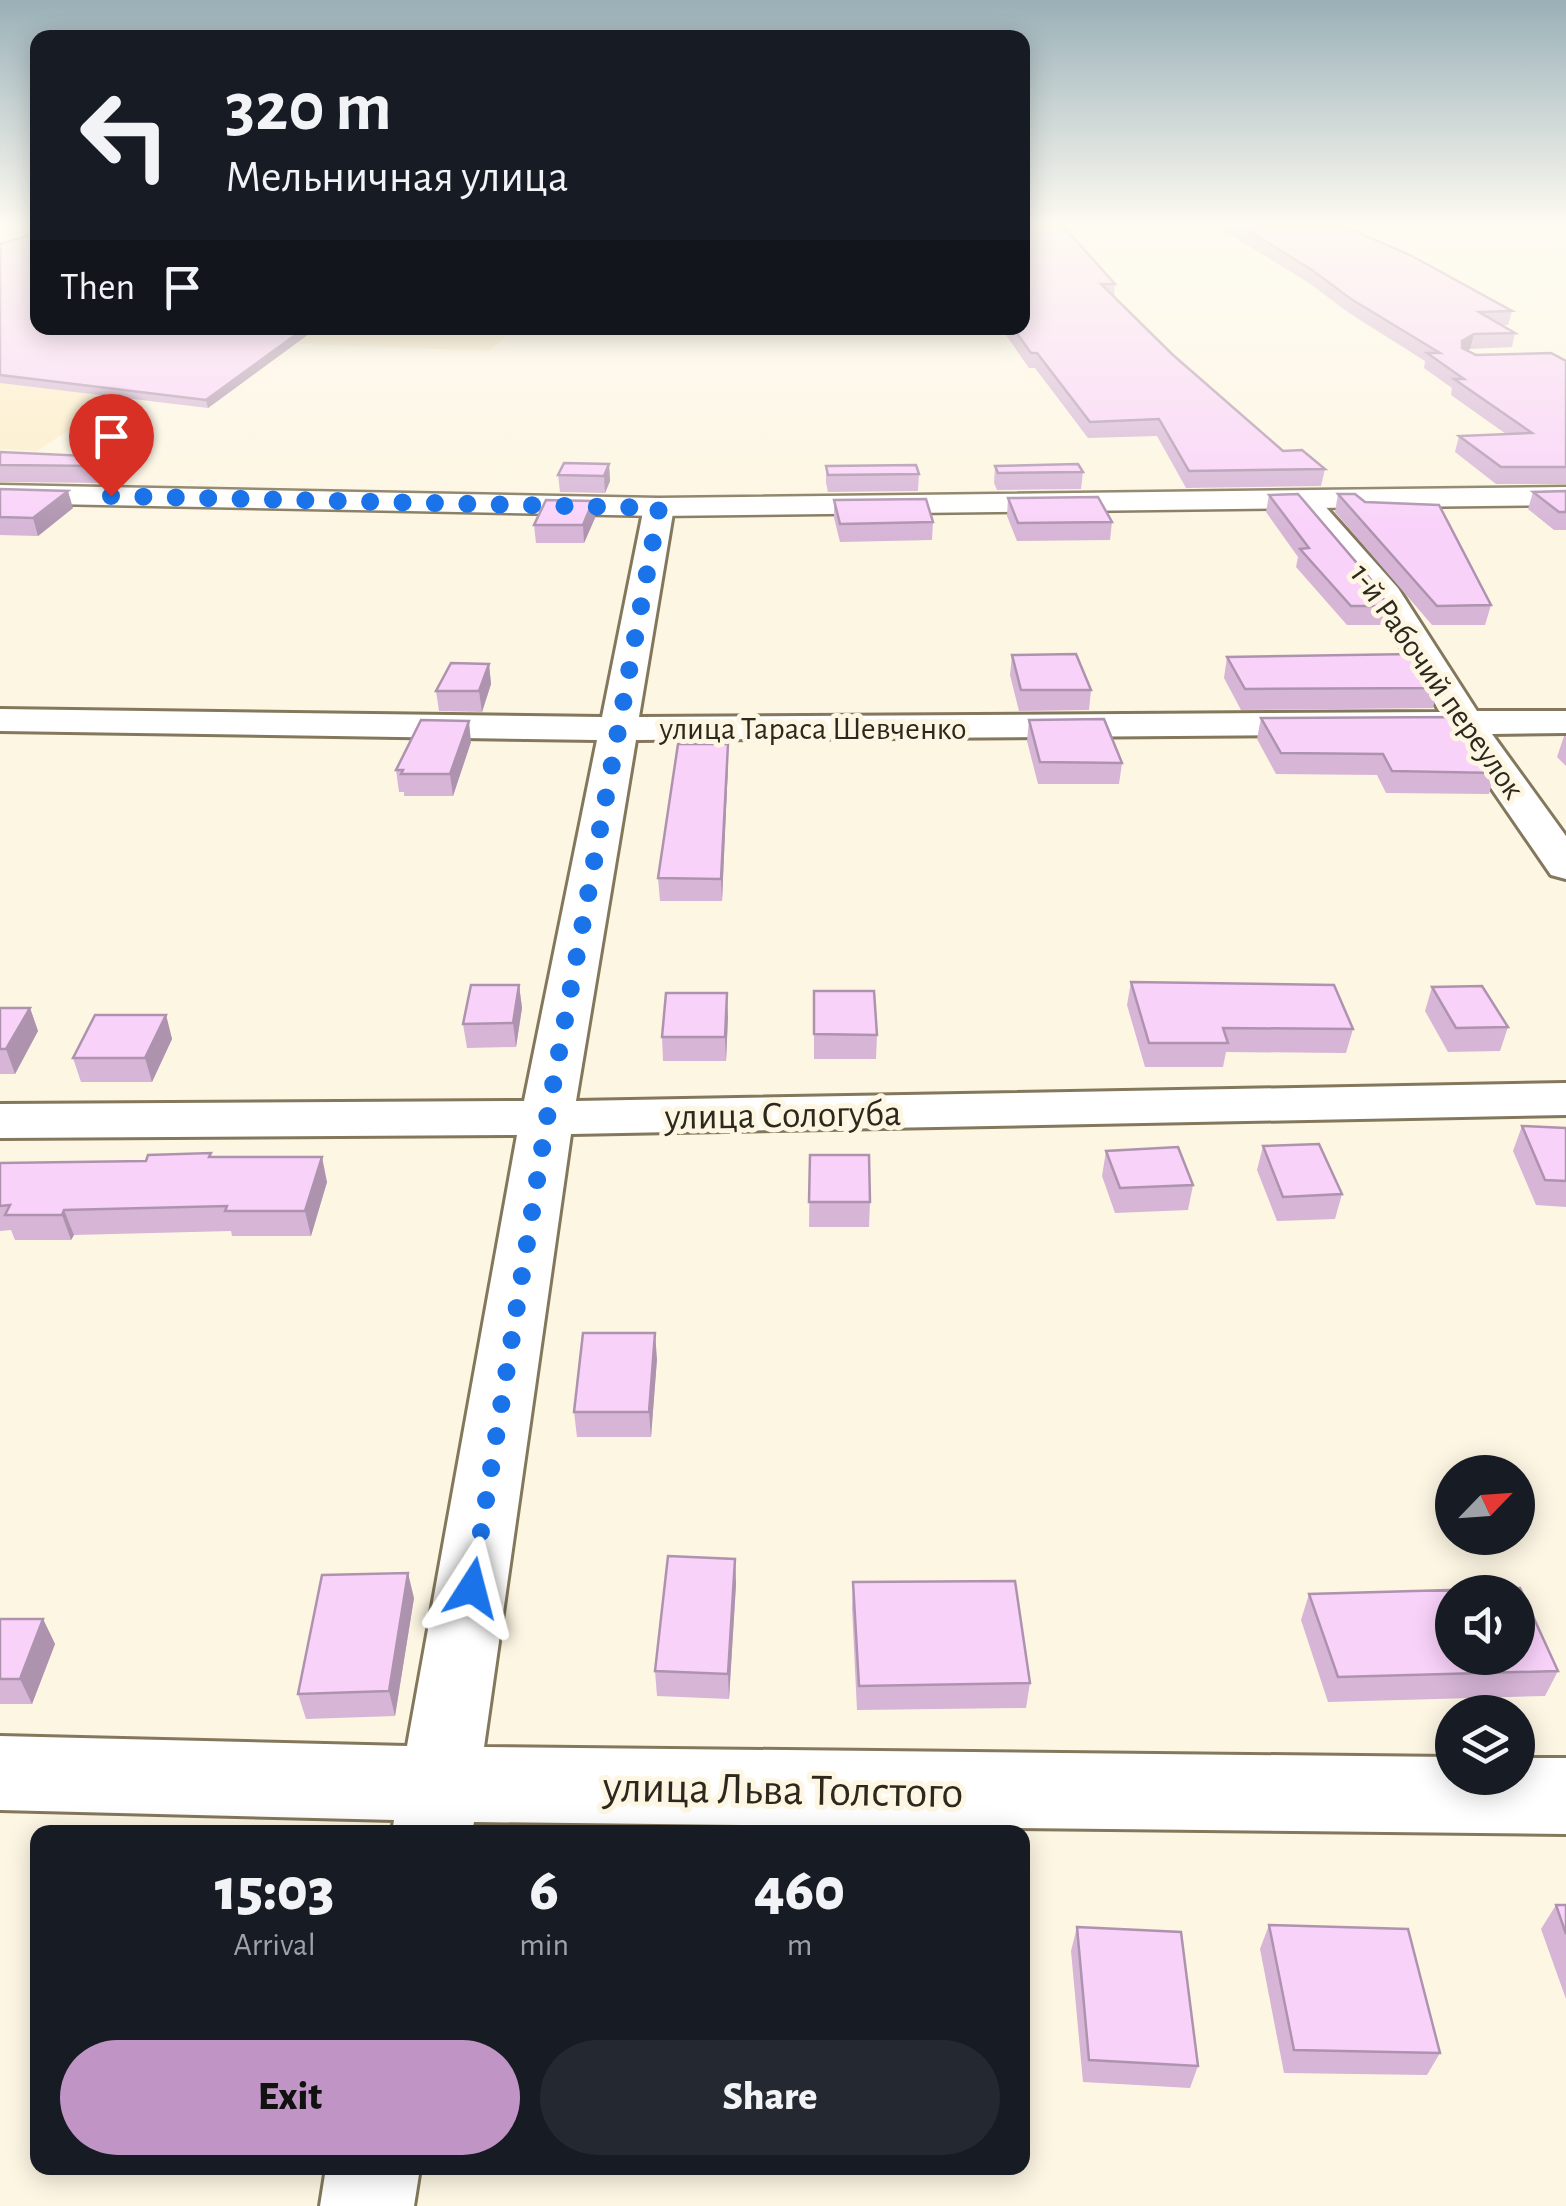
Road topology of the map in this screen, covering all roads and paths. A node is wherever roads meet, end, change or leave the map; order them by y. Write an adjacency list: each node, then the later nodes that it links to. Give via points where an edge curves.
1 (0, 494): 4 (main road)
2 (1566, 496): 3 (main road)
3 (1305, 501): 4 (main road); 7 (street, 1-й Рабочий переулок, via 1386,596)
4 (659, 508): 8 (street)
5 (0, 720): 8 (street, улица Тараса Шевченко)
6 (1566, 722): 7 (street, улица Тараса Шевченко)
7 (1466, 724): 8 (street, улица Тараса Шевченко); 9 (street, 1-й Рабочий переулок)
8 (619, 729): 11 (street)
9 (1566, 866)
10 (1566, 1099): 11 (street, улица Сологуба)
11 (547, 1118): 12 (street, улица Сологуба); 15 (street)
12 (0, 1121)
13 (0, 1773): 15 (street, улица Льва Толстого)
14 (1566, 1796): 15 (street, улица Льва Толстого)
15 (436, 1808)
16 (373, 2175): 17 (street)
17 (367, 2206)

